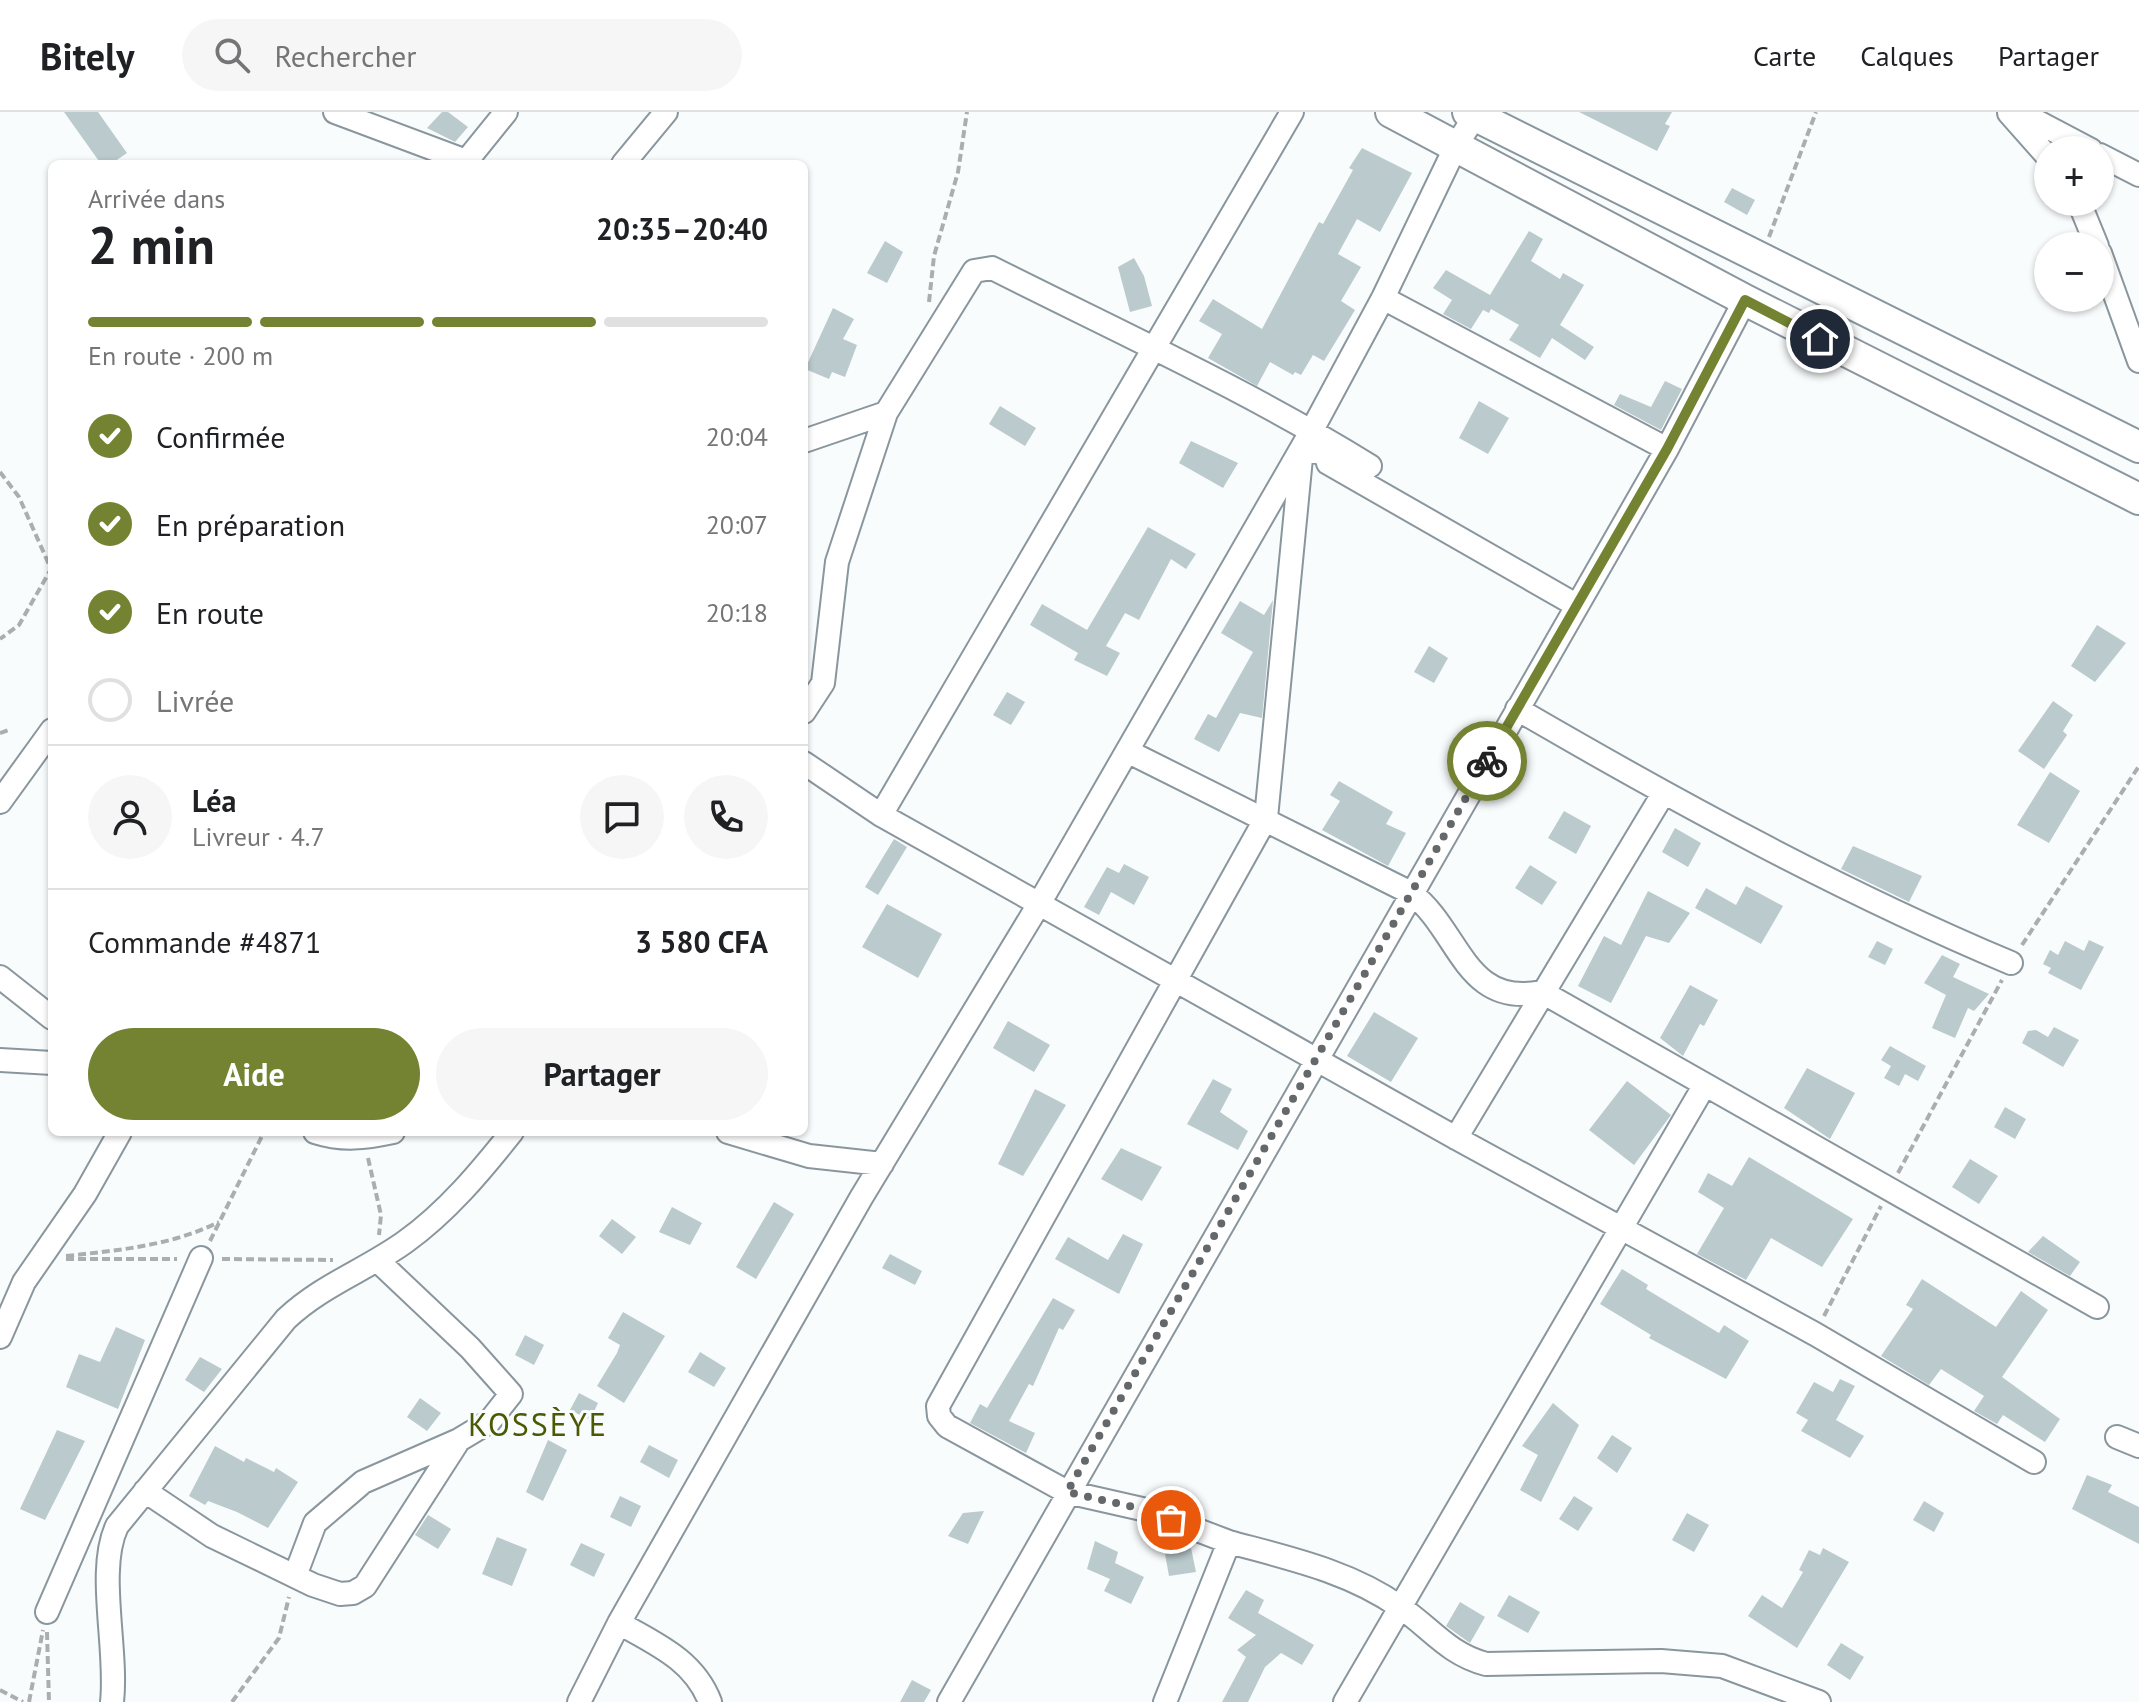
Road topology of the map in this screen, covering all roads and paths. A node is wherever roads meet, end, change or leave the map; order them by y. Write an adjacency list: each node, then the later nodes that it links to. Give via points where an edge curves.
1 (335, 112): 11 (street)
2 (506, 112): 16 (street)
3 (666, 112): 17 (street)
4 (967, 112): 24 (path, via 958,172 934,256)
5 (1292, 112): 25 (street)
6 (1391, 112): 14 (main road)
7 (1816, 112): 20 (path)
8 (2008, 112): 13 (street)
9 (2019, 112): 12 (street)
10 (1471, 114): 14 (street); 20 (main road)
11 (374, 119): 15 (street)
12 (2064, 136)
13 (2034, 141)
14 (1457, 144): 22 (street); 23 (main road)
15 (459, 160)
16 (467, 160)
17 (626, 160)
18 (2114, 162): 19 (street)
19 (2139, 175)
20 (1762, 259): 30 (main road)
21 (2114, 292): 26 (street)
22 (1383, 298): 28 (street); 31 (street)
23 (1745, 300): 31 (street); 33 (main road)
24 (927, 313)
25 (1153, 347): 27 (street, via 983,268 974,271); 28 (street); 48 (street)
26 (2139, 361)
27 (886, 413): 29 (street); 38 (street, via 837,562 823,683)
28 (1307, 439): 36 (street); 43 (street); 49 (street)
29 (808, 440)
30 (2139, 447)
31 (1667, 449): 36 (street)
32 (0, 472): 34 (path, via 19,497)
33 (2139, 499)
34 (48, 562)
35 (48, 574): 37 (path, via 19,625)
36 (1576, 605): 39 (street)
37 (0, 639)
38 (808, 706)
39 (1517, 709): 46 (street); 50 (street)
40 (9, 730): 41 (path)
41 (0, 733)
42 (48, 736): 47 (street)
43 (1127, 751): 49 (street); 51 (street)
44 (808, 766): 48 (street)
45 (2139, 766): 52 (path)
46 (1663, 794): 52 (street, via 1900,916); 55 (street)
47 (0, 802)
48 (881, 815): 51 (street)
49 (1266, 818): 50 (street); 54 (street)
50 (1411, 893): 55 (street, via 1427,905 1480,978 1519,997); 57 (street)
51 (1039, 904): 54 (street); 69 (street)
52 (2011, 963): 70 (path)
53 (0, 977): 56 (street)
54 (1174, 980): 57 (street); 83 (street, via 938,1406 947,1426)
55 (1542, 992): 60 (street); 68 (street)
56 (48, 1015)
57 (1315, 1059): 68 (street); 83 (street)
58 (0, 1060): 59 (street)
59 (48, 1063)
60 (1704, 1086): 70 (street); 71 (street)
61 (118, 1136): 73 (street)
62 (262, 1136): 73 (path, via 219,1222 146,1247)
63 (327, 1136): 67 (street)
64 (374, 1136): 67 (street)
65 (509, 1136): 74 (street, via 458,1197)
66 (742, 1136): 69 (street, via 809,1156)
67 (364, 1138): 74 (path, via 381,1215)
68 (1456, 1138): 71 (street)
69 (882, 1164): 88 (street)
70 (1890, 1189): 75 (street); 76 (path)
71 (1622, 1228): 76 (street); 86 (street)
72 (201, 1258): 87 (street)
73 (39, 1259): 77 (street)
74 (377, 1260): 79 (street, via 511,1394 489,1422); 82 (street, via 310,1296 286,1319)
75 (2097, 1307)
76 (1815, 1334): 81 (street)
77 (0, 1337)
78 (2117, 1437): 80 (street)
79 (459, 1440): 85 (street, via 363,1482 315,1523); 85 (street, via 365,1586 340,1594)
80 (2139, 1446)
81 (2034, 1462)
82 (145, 1491): 85 (street, via 212,1536); 92 (street, via 107,1546 115,1653)
83 (1067, 1492): 84 (street, via 1142,1509); 96 (street)
84 (1229, 1542): 86 (street, via 1328,1569); 97 (street)
85 (295, 1576): 93 (path, via 279,1638)
86 (1401, 1607): 98 (street); 99 (street, via 1463,1658 1486,1664 1661,1661 1722,1666)
87 (47, 1612): 90 (path); 91 (path)
88 (619, 1623): 94 (street); 95 (street, via 674,1655 697,1676)
89 (0, 1690): 90 (path)
90 (26, 1702)
91 (49, 1702)
92 (112, 1702)
93 (232, 1702)
94 (579, 1702)
95 (710, 1702)
96 (949, 1702)
97 (1165, 1702)
98 (1345, 1702)
99 (1819, 1702)

